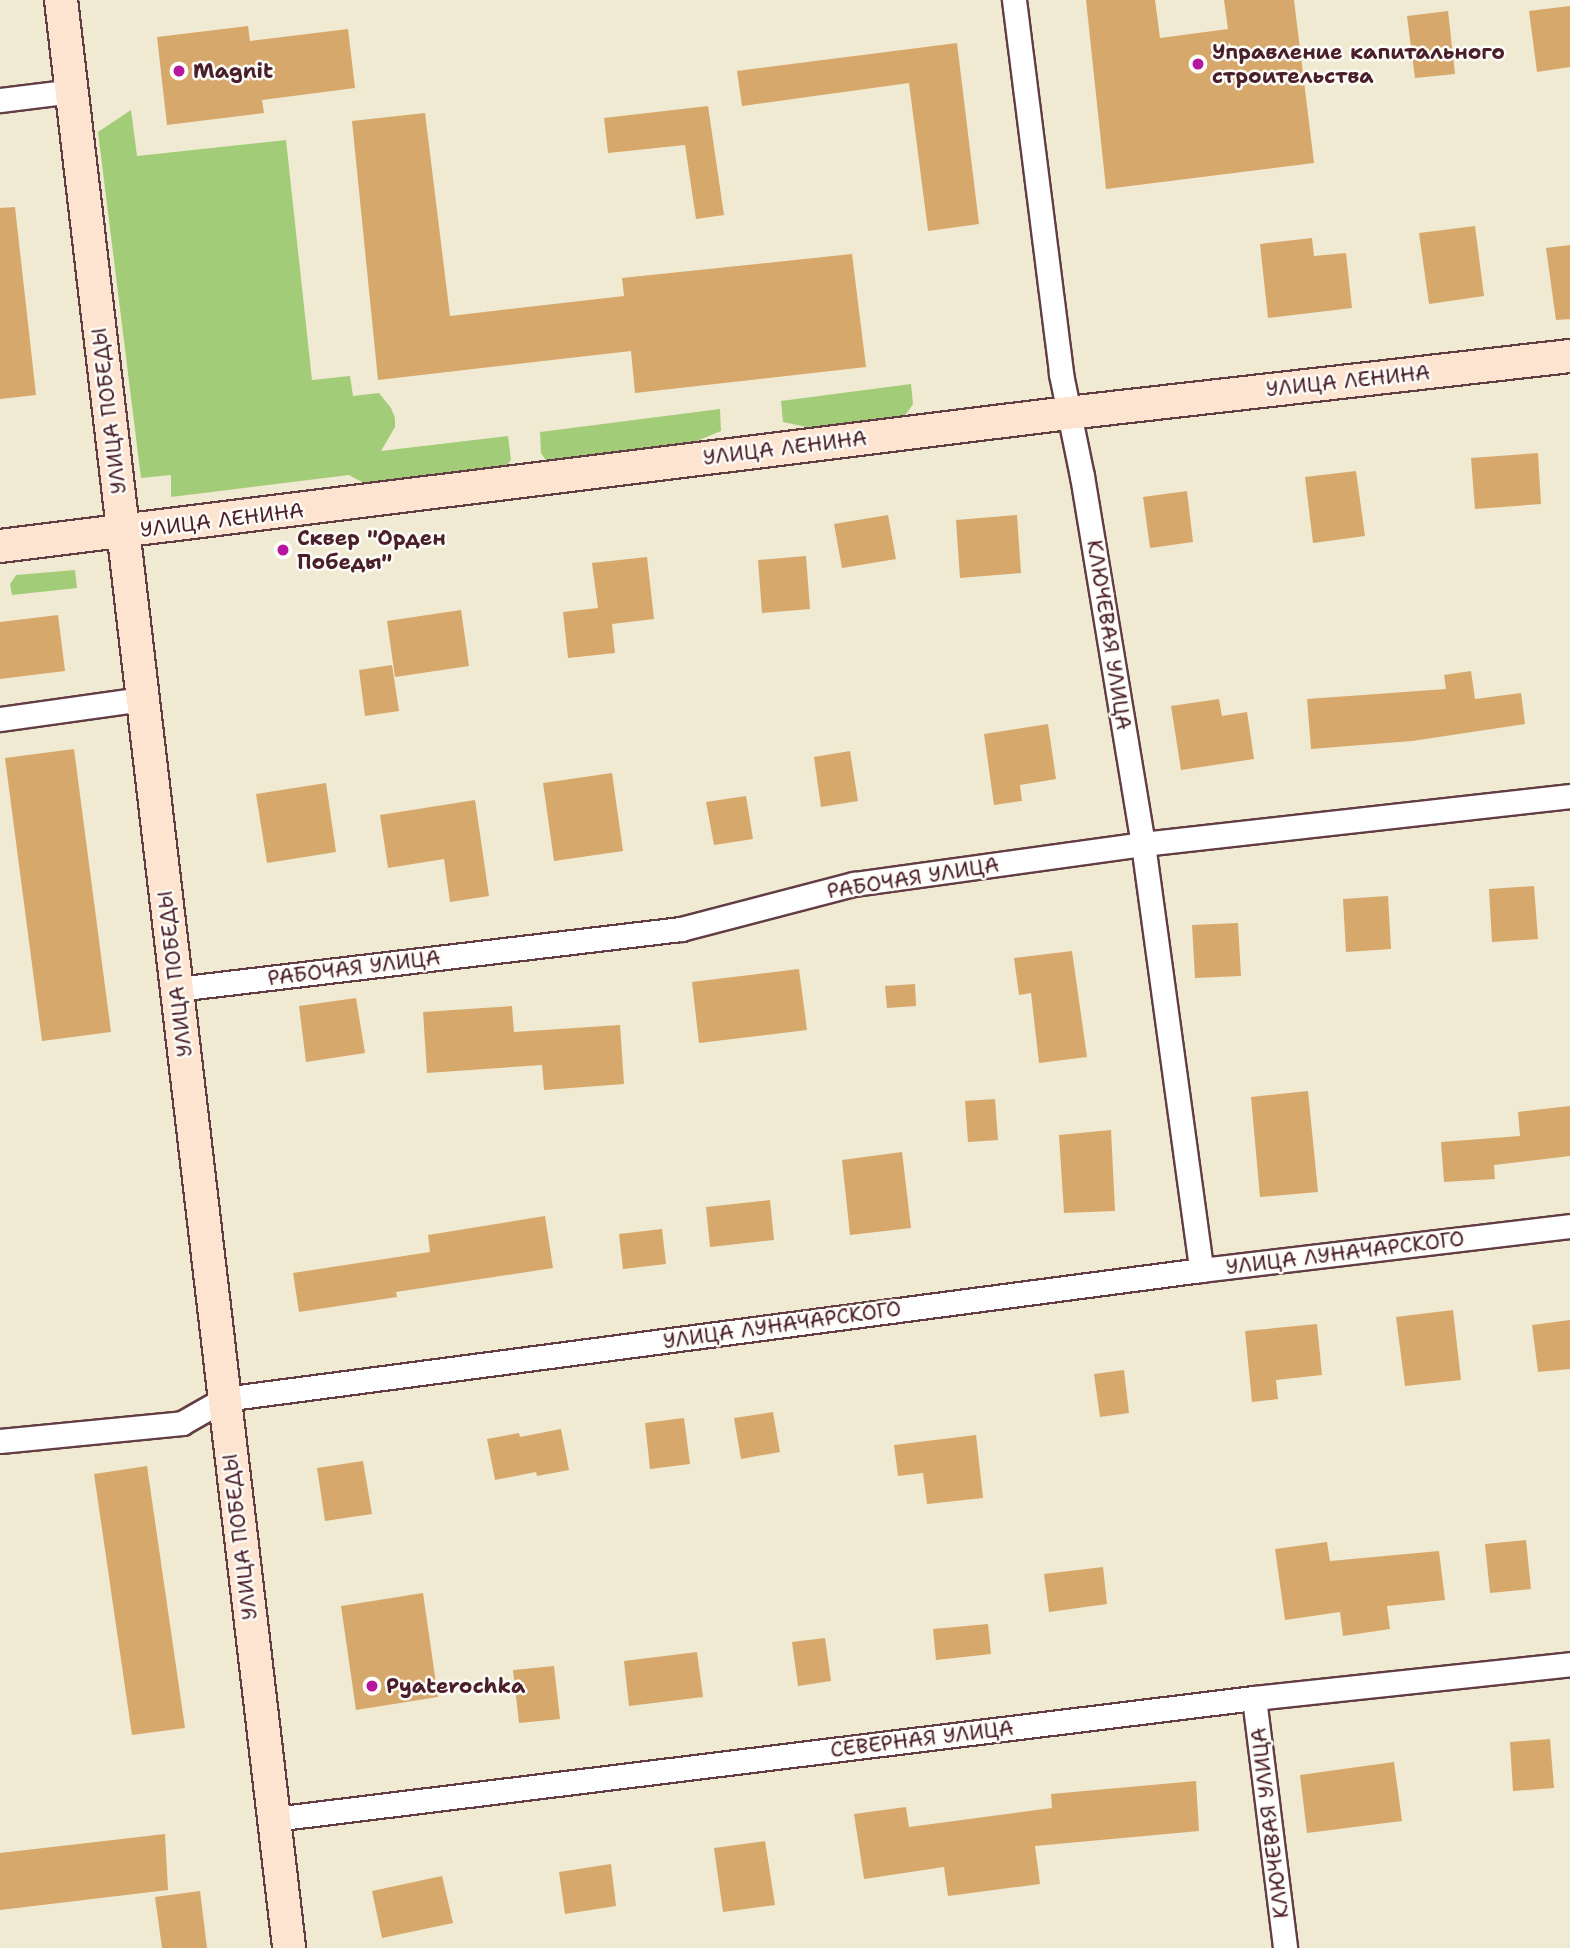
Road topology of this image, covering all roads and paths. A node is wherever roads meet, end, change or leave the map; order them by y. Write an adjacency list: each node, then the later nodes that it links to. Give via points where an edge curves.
1 (61, 0): 3 (main road, УЛИЦА ПОБЕДЫ)
2 (1014, 0): 6 (street, КЛЮЧЕВАЯ УЛИЦА)
3 (72, 91): 4 (street); 7 (main road, УЛИЦА ПОБЕДЫ)
4 (0, 100)
5 (1570, 356): 6 (main road, УЛИЦА ЛЕНИНА)
6 (1068, 413): 7 (main road, УЛИЦА ЛЕНИНА); 12 (street, КЛЮЧЕВАЯ УЛИЦА)
7 (123, 532): 8 (main road, УЛИЦА ЛЕНИНА); 9 (main road, УЛИЦА ПОБЕДЫ)
8 (0, 546)
9 (142, 699): 10 (street); 13 (main road, УЛИЦА ПОБЕДЫ)
10 (0, 719)
11 (1570, 796): 12 (street, РАБОЧАЯ УЛИЦА)
12 (1143, 844): 13 (street, РАБОЧАЯ УЛИЦА, via 854,884 681,929); 15 (street, КЛЮЧЕВАЯ УЛИЦА)
13 (177, 989): 16 (main road, УЛИЦА ПОБЕДЫ)
14 (1570, 1226): 15 (street, УЛИЦА ЛУНАЧАРСКОГО)
15 (1201, 1270): 16 (street, УЛИЦА ЛУНАЧАРСКОГО)
16 (224, 1399): 17 (street, УЛИЦА ЛУНАЧАРСКОГО, via 182,1423); 20 (main road, УЛИЦА ПОБЕДЫ)
17 (0, 1441)
18 (1570, 1664): 19 (street, СЕВЕРНАЯ УЛИЦА)
19 (1254, 1698): 20 (street, СЕВЕРНАЯ УЛИЦА); 22 (street, КЛЮЧЕВАЯ УЛИЦА)
20 (274, 1819): 21 (main road, УЛИЦА ПОБЕДЫ)
21 (289, 1948)
22 (1285, 1948)

